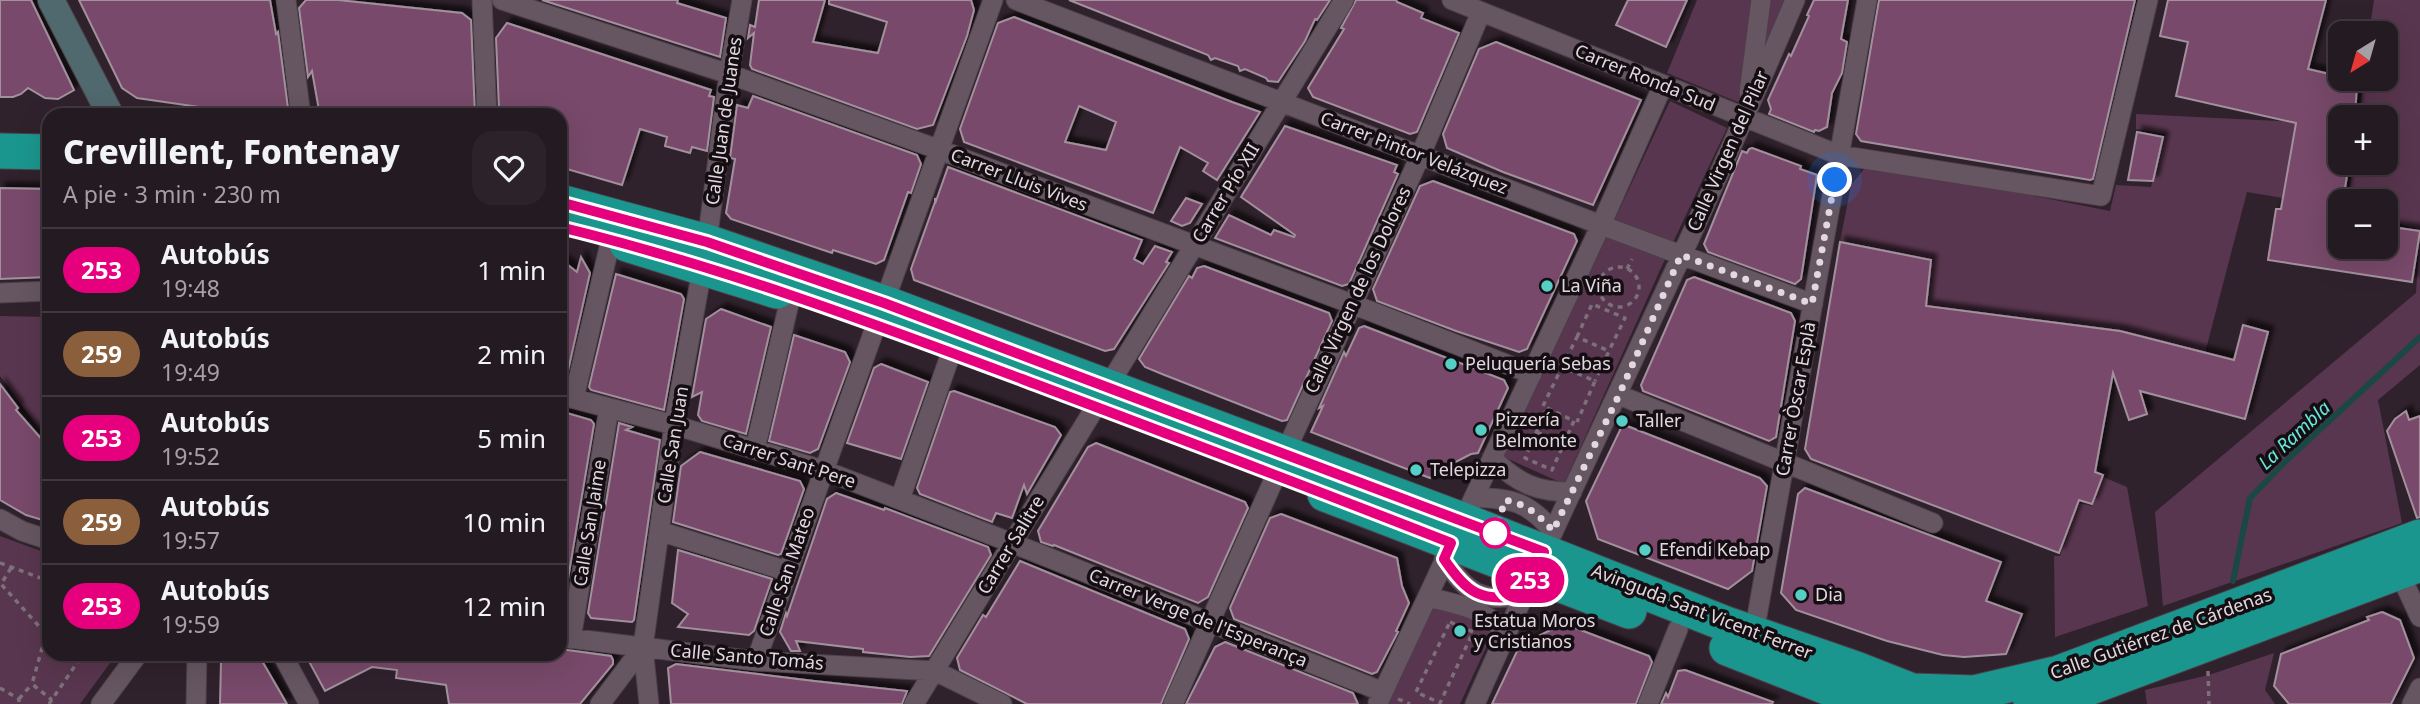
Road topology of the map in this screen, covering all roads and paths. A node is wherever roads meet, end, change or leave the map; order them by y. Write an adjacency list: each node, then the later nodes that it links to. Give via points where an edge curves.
1 (51, 0): 18 (street)
2 (286, 0): 19 (street)
3 (482, 0): 20 (street)
4 (502, 0): 15 (street, Carrer Lluis Vives)
5 (742, 0): 15 (street, Calle Juan de Juanes)
6 (993, 0): 25 (street, Calle San Mateo)
7 (1016, 0): 17 (street, Carrer Pintor Velázquez)
8 (1344, 0): 17 (street, Carrer Pío XII)
9 (1452, 0): 14 (street, Carrer Ronda Sud)
10 (1761, 0): 21 (street)
11 (1795, 0): 21 (street, Calle Virgen del Pilar)
12 (1867, 0): 28 (street, Carrer Òscar Esplà)
13 (2148, 0): 28 (street, Carrer Ronda Sud, via 2101,196)
14 (1481, 12): 16 (street, Carrer Ronda Sud); 27 (street, Calle Virgen de los Dolores)
15 (729, 74): 25 (street, Carrer Lluis Vives); 34 (street, Calle Juan de Juanes)
16 (1663, 85): 21 (street, Carrer Ronda Sud); 30 (street)
17 (1281, 103): 27 (street, Carrer Pintor Velázquez); 33 (street, Carrer Pío XII)
18 (107, 108)
19 (300, 108)
20 (487, 108)
21 (1745, 118): 28 (street, Carrer Ronda Sud); 35 (street, Calle Virgen del Pilar)
22 (0, 128): 23 (highway)
23 (42, 129)
24 (0, 150): 26 (highway)
25 (940, 150): 33 (street, Carrer Lluis Vives); 45 (street, Calle San Mateo)
26 (42, 152)
27 (1421, 154): 30 (street, Carrer Pintor Velázquez); 41 (street, Calle Virgen de los Dolores)
28 (1839, 155): 42 (street, Carrer Òscar Esplà)
29 (567, 205): 34 (highway, Avinguda Sant Vicent Ferrer)
30 (1601, 225): 35 (street, Carrer Pintor Velázquez); 50 (street)
31 (567, 229): 32 (highway, Avinguda Sant Vicent Ferrer)
32 (611, 239): 34 (highway, Avinguda Sant Vicent Ferrer); 53 (street)
33 (1194, 245): 41 (street, Carrer Lluis Vives); 54 (street, Carrer Pío XII)
34 (705, 255): 40 (highway, Avinguda Sant Vicent Ferrer); 45 (highway, Avinguda Sant Vicent Ferrer); 58 (street, Calle San Juan)
35 (1681, 255): 42 (street, Carrer Pintor Velázquez); 52 (street, Calle Virgen del Pilar)
36 (1632, 259): 37 (path)
37 (1628, 269): 43 (path, via 1640,286 1636,299 1626,307); 43 (path, via 1610,270 1601,279 1602,299)
38 (42, 291): 39 (street)
39 (0, 293)
40 (791, 295): 45 (highway, Avinguda Sant Vicent Ferrer); 61 (street)
41 (1352, 304): 50 (street, Carrer Lluis Vives); 63 (street, Calle Virgen de los Dolores)
42 (1812, 304): 64 (street, Carrer Òscar Esplà)
43 (1611, 306): 44 (path)
44 (1609, 312): 46 (path, via 1592,304); 47 (path, via 1625,318)
45 (880, 314): 48 (highway, Avinguda Sant Vicent Ferrer); 54 (highway, Avinguda Sant Vicent Ferrer); 65 (street, Calle San Mateo)
46 (1577, 337): 47 (path); 49 (path)
47 (1609, 351): 51 (path)
48 (951, 353): 54 (highway, Avinguda Sant Vicent Ferrer); 67 (street)
49 (1562, 367): 51 (path); 55 (path)
50 (1532, 374): 62 (street)
51 (1595, 381): 57 (path)
52 (1619, 395): 64 (street); 66 (street, Calle Virgen del Pilar)
53 (567, 396): 56 (street, Carrer Sant Pere)
54 (1101, 396): 63 (highway, Avinguda Sant Vicent Ferrer); 74 (street, Carrer Salitre)
55 (1543, 406)
56 (609, 408): 58 (street, Carrer Sant Pere); 86 (street, Calle San Jaime)
57 (1577, 422)
58 (674, 425): 61 (street, Carrer Sant Pere); 71 (street, Calle San Juan)
59 (1536, 432): 60 (path); 60 (path, via 1547,408 1574,421); 60 (path, via 1525,458 1552,470)
60 (1563, 444)
61 (755, 449): 65 (street, Carrer Sant Pere)
62 (1492, 458): 66 (street, via 1527,485); 70 (street)
63 (1280, 464): 70 (highway, Avinguda Sant Vicent Ferrer); 84 (street, Calle Virgen de los Dolores)
64 (1784, 464): 69 (street); 89 (street, Carrer Òscar Esplà)
65 (823, 470): 67 (street, Carrer Sant Pere); 79 (street, Calle San Mateo)
66 (1572, 492): 76 (street, Calle Virgen del Pilar)
67 (900, 499): 74 (street, Carrer Sant Pere)
68 (0, 519): 73 (street)
69 (1933, 523)
70 (1458, 530): 76 (highway, Avinguda Sant Vicent Ferrer); 76 (street, via 1459,581 1477,594 1502,599); 82 (street)
71 (659, 531): 79 (street); 92 (street, Calle San Juan)
72 (2420, 537): 103 (highway, Calle Gutiérrez de Cárdenas, via 2059,673 1974,693)
73 (42, 538)
74 (1012, 543): 84 (street, Carrer Verge de l'Esperança); 99 (street, Carrer Salitre)
75 (0, 563): 77 (path)
76 (1538, 563): 87 (highway, Avinguda Sant Vicent Ferrer); 88 (street, Calle Virgen del Pilar); 89 (highway, Avinguda Sant Vicent Ferrer)
77 (10, 568): 80 (path); 81 (path)
78 (2409, 568): 83 (street); 91 (highway, Calle Gutiérrez de Cárdenas)
79 (788, 571): 98 (street, Calle San Mateo)
80 (42, 579)
81 (1, 584): 85 (path)
82 (1428, 597): 88 (street, via 1471,608); 104 (street)
83 (2420, 617)
84 (1209, 624): 104 (street, Carrer Verge de l'Esperança); 115 (street, Calle Virgen de los Dolores)
85 (42, 628)
86 (567, 628)
87 (1678, 629): 103 (highway, Avinguda Sant Vicent Ferrer); 118 (street)
88 (1507, 632): 117 (street, Calle Virgen del Pilar)
89 (1754, 634): 103 (highway, Avinguda Sant Vicent Ferrer)
90 (567, 638): 92 (street, Calle Santo Tomás)
91 (2205, 646): 120 (highway, Calle Gutiérrez de Cárdenas, via 2064,697); 121 (path)
92 (643, 647): 98 (street, Calle Santo Tomás); 111 (street); 112 (street, Calle San Juan)
93 (42, 653): 100 (path)
94 (78, 661): 107 (path)
95 (133, 661): 108 (street)
96 (197, 661): 109 (street)
97 (286, 661): 110 (street)
98 (756, 661): 99 (street, Calle Santo Tomás)
99 (935, 671): 113 (street, Carrer Salitre); 114 (street)
100 (32, 684): 106 (path); 107 (path)
101 (0, 688): 106 (path)
102 (2420, 688): 122 (street)
103 (1848, 689): 119 (highway)
104 (1380, 698)
105 (1429, 698): 105 (path, via 1440,703 1473,632 1450,622 1416,692); 116 (path)
106 (19, 702)
107 (51, 702)
108 (101, 704)
109 (196, 704)
110 (309, 704)
111 (600, 704)
112 (649, 704)
113 (914, 704)
114 (1002, 704)
115 (1173, 704)
116 (1427, 704)
117 (1475, 704)
118 (1648, 704)
119 (1886, 704)
120 (2031, 704)
121 (2210, 704)
122 (2412, 704)

